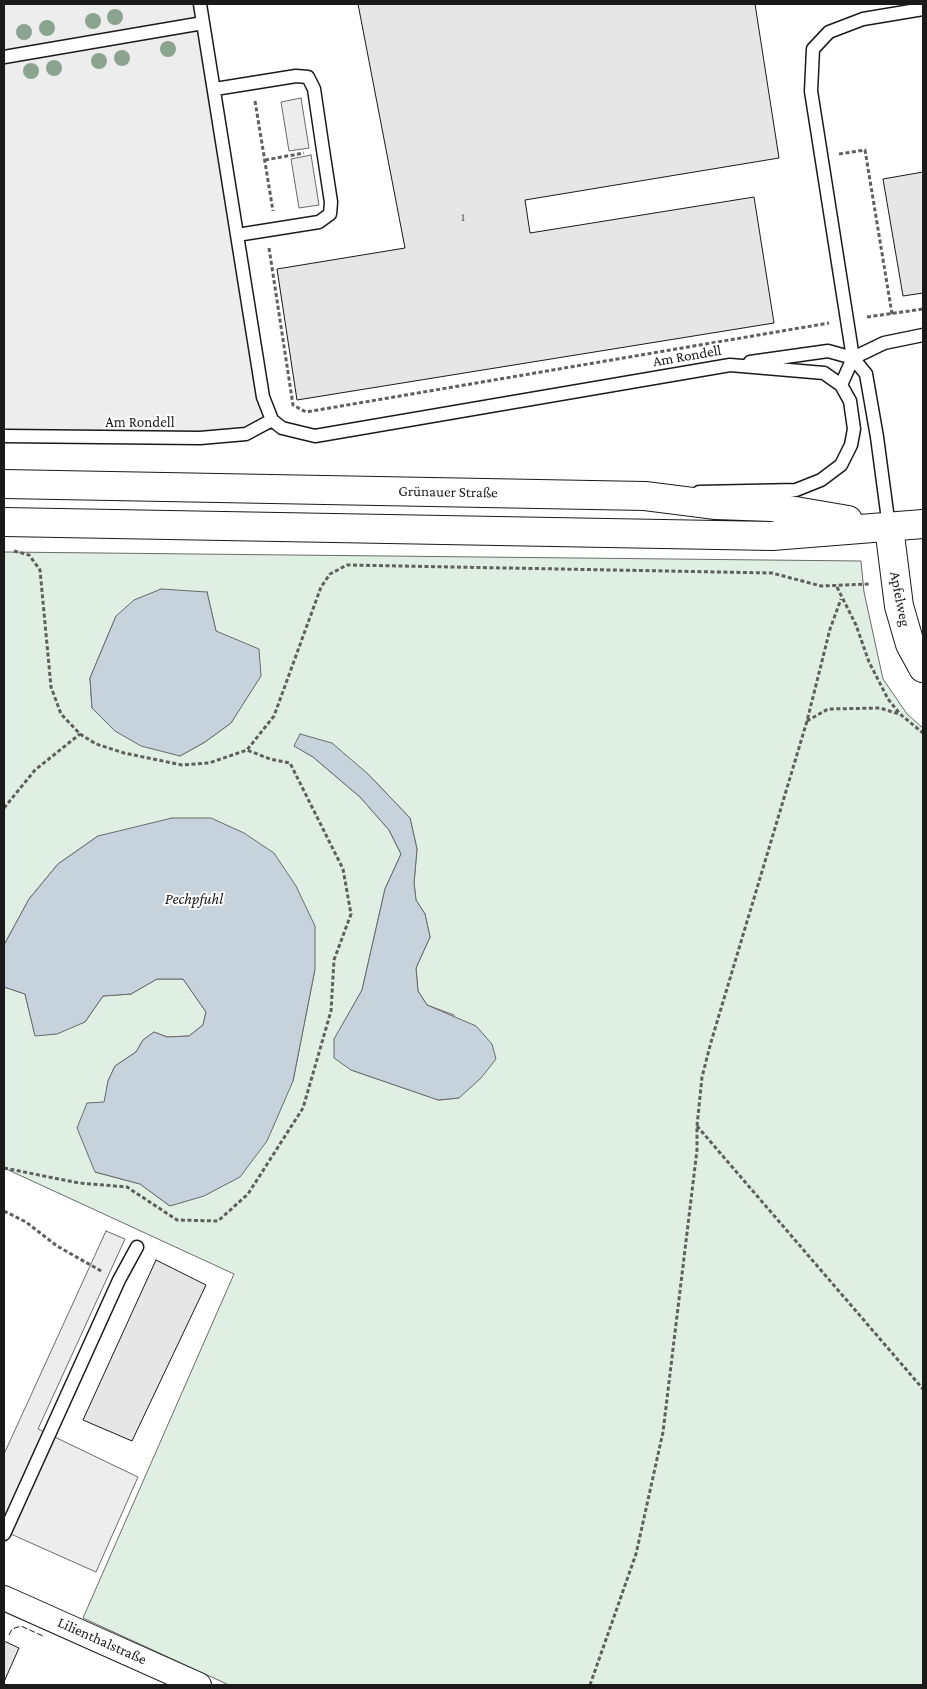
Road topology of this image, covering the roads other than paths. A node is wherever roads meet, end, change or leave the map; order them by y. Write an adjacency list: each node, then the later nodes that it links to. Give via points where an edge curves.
1 (200, 4): 3 (lane)
2 (923, 9): 8 (lane, via 863,19 829,32 813,49 811,91)
3 (203, 23): 4 (lane); 5 (lane)
4 (4, 57)
5 (215, 89): 6 (lane); 6 (lane, via 296,76 308,77 314,89 331,202 330,214 319,222)
6 (237, 235): 11 (lane, via 263,397)
7 (923, 334): 8 (lane, via 884,344)
8 (853, 358): 9 (lane, via 828,351); 10 (lane); 17 (lane, via 866,374 878,437)
9 (730, 365): 10 (lane, Am Rondell, via 824,373); 11 (lane, Am Rondell, via 316,436)
10 (841, 385): 14 (lane, via 850,402 854,429 851,445 841,465 821,480 796,490)
11 (277, 424): 12 (lane, Am Rondell, via 246,434 200,438)
12 (4, 436)
13 (4, 484): 14 (main road, Grünauer Straße)
14 (645, 496): 17 (main road, Grünauer Straße, via 716,506 772,507)
15 (4, 522): 17 (main road, Grünauer Straße, via 772,536)
16 (923, 524): 17 (main road, Grünauer Straße)
17 (889, 527): 18 (main road, Apfelweg, via 899,606 910,644)
18 (923, 668)
19 (137, 1247): 20 (lane)
20 (4, 1534)
21 (4, 1598): 22 (street, Lilienthalstraße)
22 (199, 1685)

